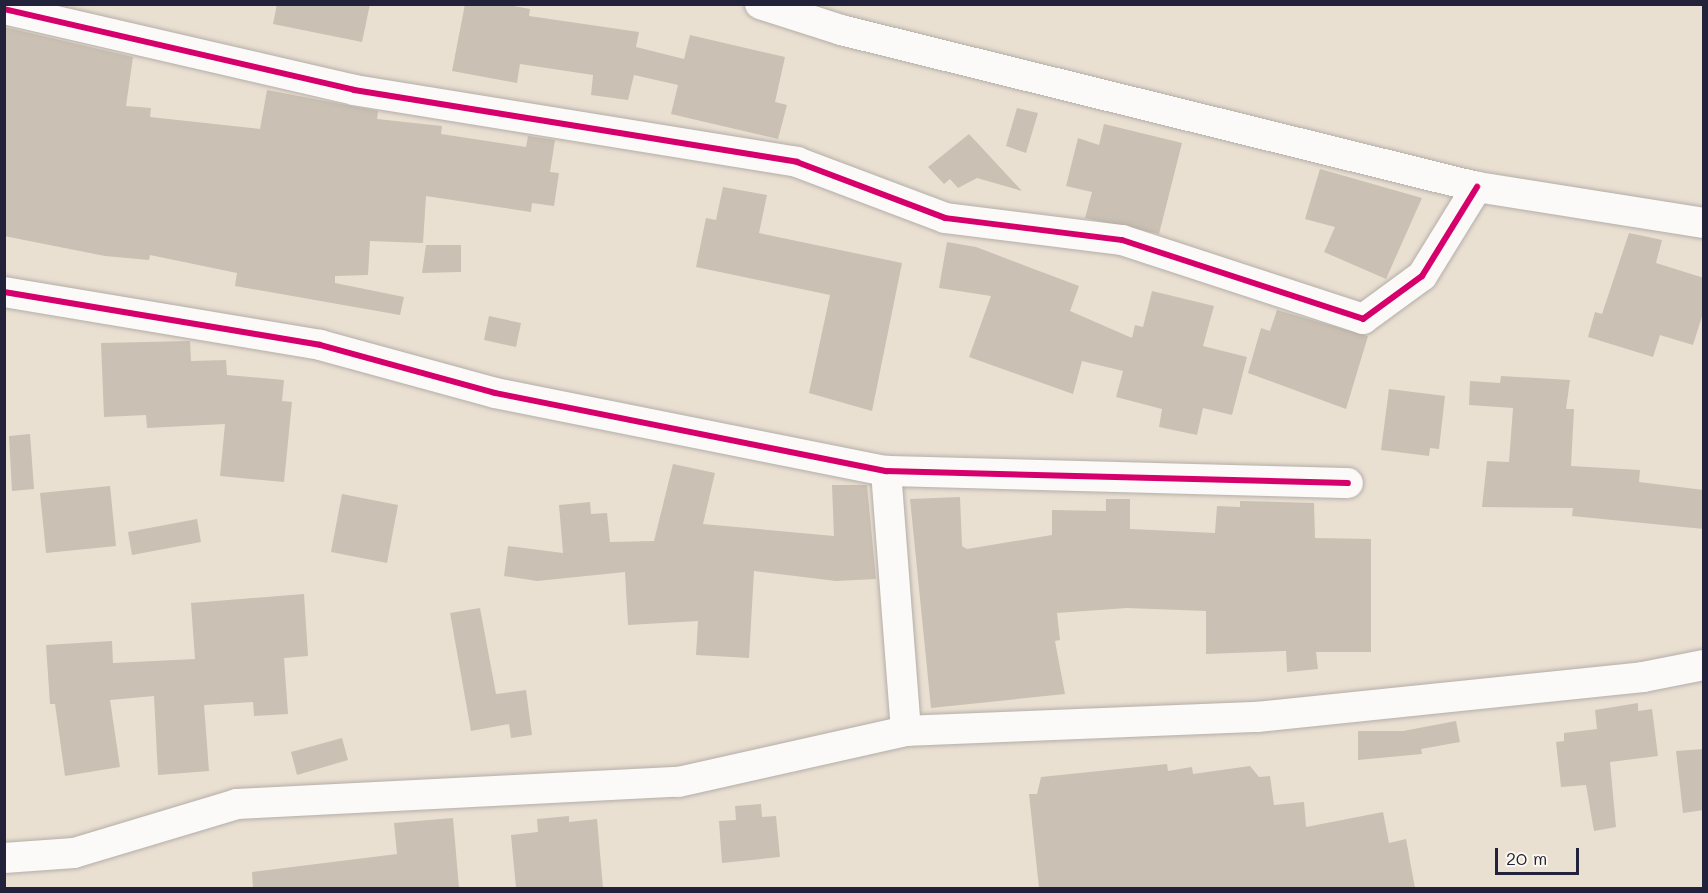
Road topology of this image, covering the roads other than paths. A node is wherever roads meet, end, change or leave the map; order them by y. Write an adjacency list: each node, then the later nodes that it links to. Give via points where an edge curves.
1 (760, 4): 3 (street, via 841,30)
2 (4, 9): 3 (street, via 354,90 796,162 945,218 1122,240 1363,319 1422,276)
3 (1477, 187): 4 (street)
4 (1704, 223)
5 (4, 292): 6 (street, via 320,345 495,393)
6 (886, 471): 7 (street); 9 (street)
7 (1348, 483)
8 (1704, 665): 9 (street, via 1643,677 1257,717)
9 (906, 731): 10 (street, via 678,782 237,804 74,853)
10 (4, 858)

